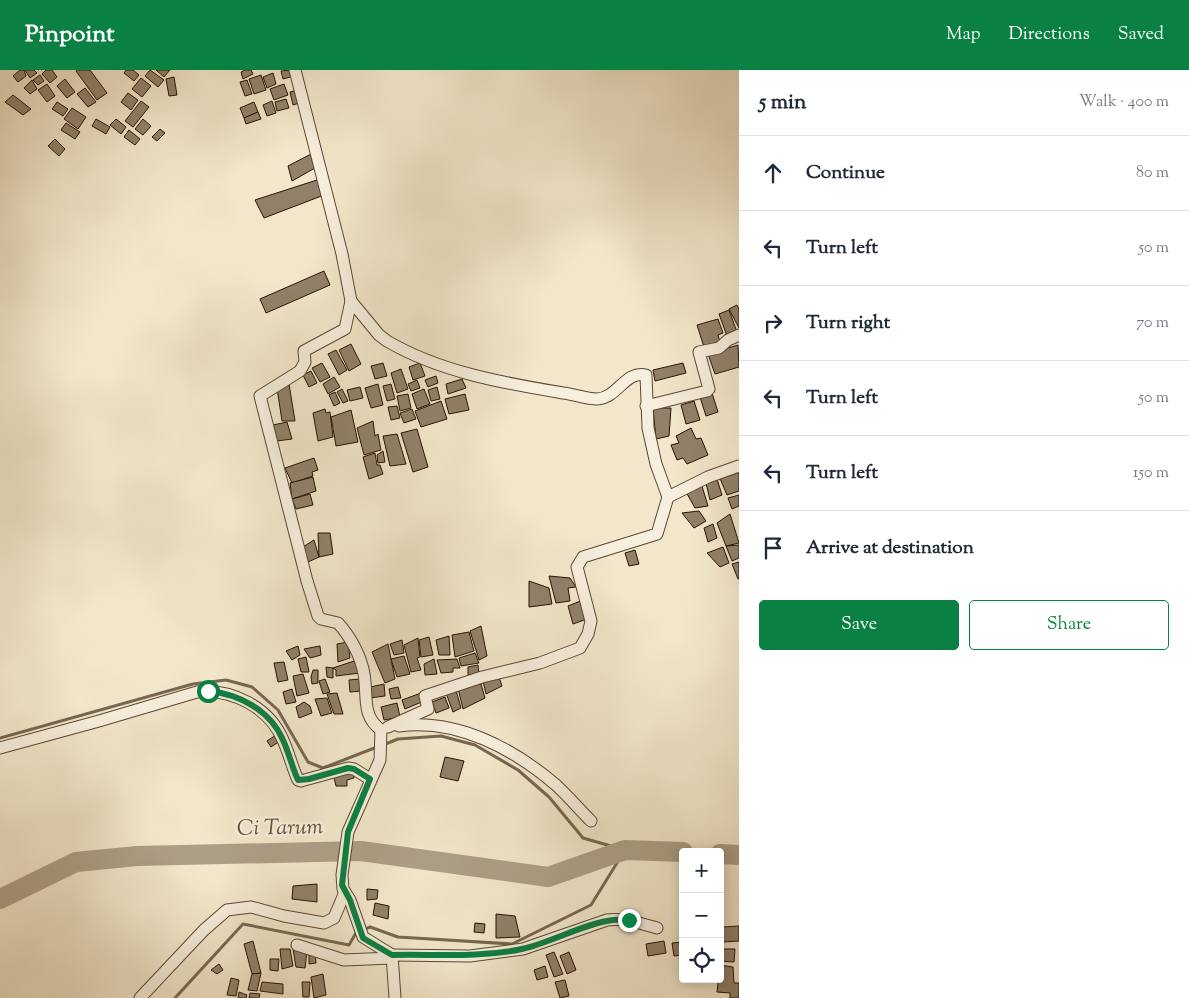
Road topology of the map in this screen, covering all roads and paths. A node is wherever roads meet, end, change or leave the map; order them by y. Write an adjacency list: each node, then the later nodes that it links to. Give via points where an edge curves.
1 (295, 70): 2 (street, via 342,254)
2 (350, 301): 4 (street, via 387,341 442,367 596,399 612,395 629,378 645,375 648,380); 7 (street, via 345,329 310,346 304,351 305,362 300,370 260,396 318,616 322,620 338,622 351,641 364,673 369,718)
3 (739, 335): 4 (street, via 719,348 699,352 709,389 707,392)
4 (646, 406): 6 (street, via 656,464)
5 (739, 466): 6 (street)
6 (668, 496): 7 (street, via 657,534 583,557 578,562 591,621 580,648 425,696 428,709)
7 (383, 731): 9 (street, via 381,757); 10 (street, via 409,725 472,734 497,746 556,785)
8 (0, 748): 9 (street, via 208,691 242,699 265,715 284,741 295,775 309,779 348,768)
9 (370, 779): 11 (street, via 348,832 342,875)
10 (591, 821)
11 (345, 892): 14 (street, via 363,938); 15 (street, via 334,918 324,923 251,907 227,910)
12 (657, 928): 14 (street, via 629,920 607,920 523,949 470,956)
13 (297, 945): 14 (street, via 344,960)
14 (392, 956): 16 (street)
15 (140, 998)
16 (395, 998)

